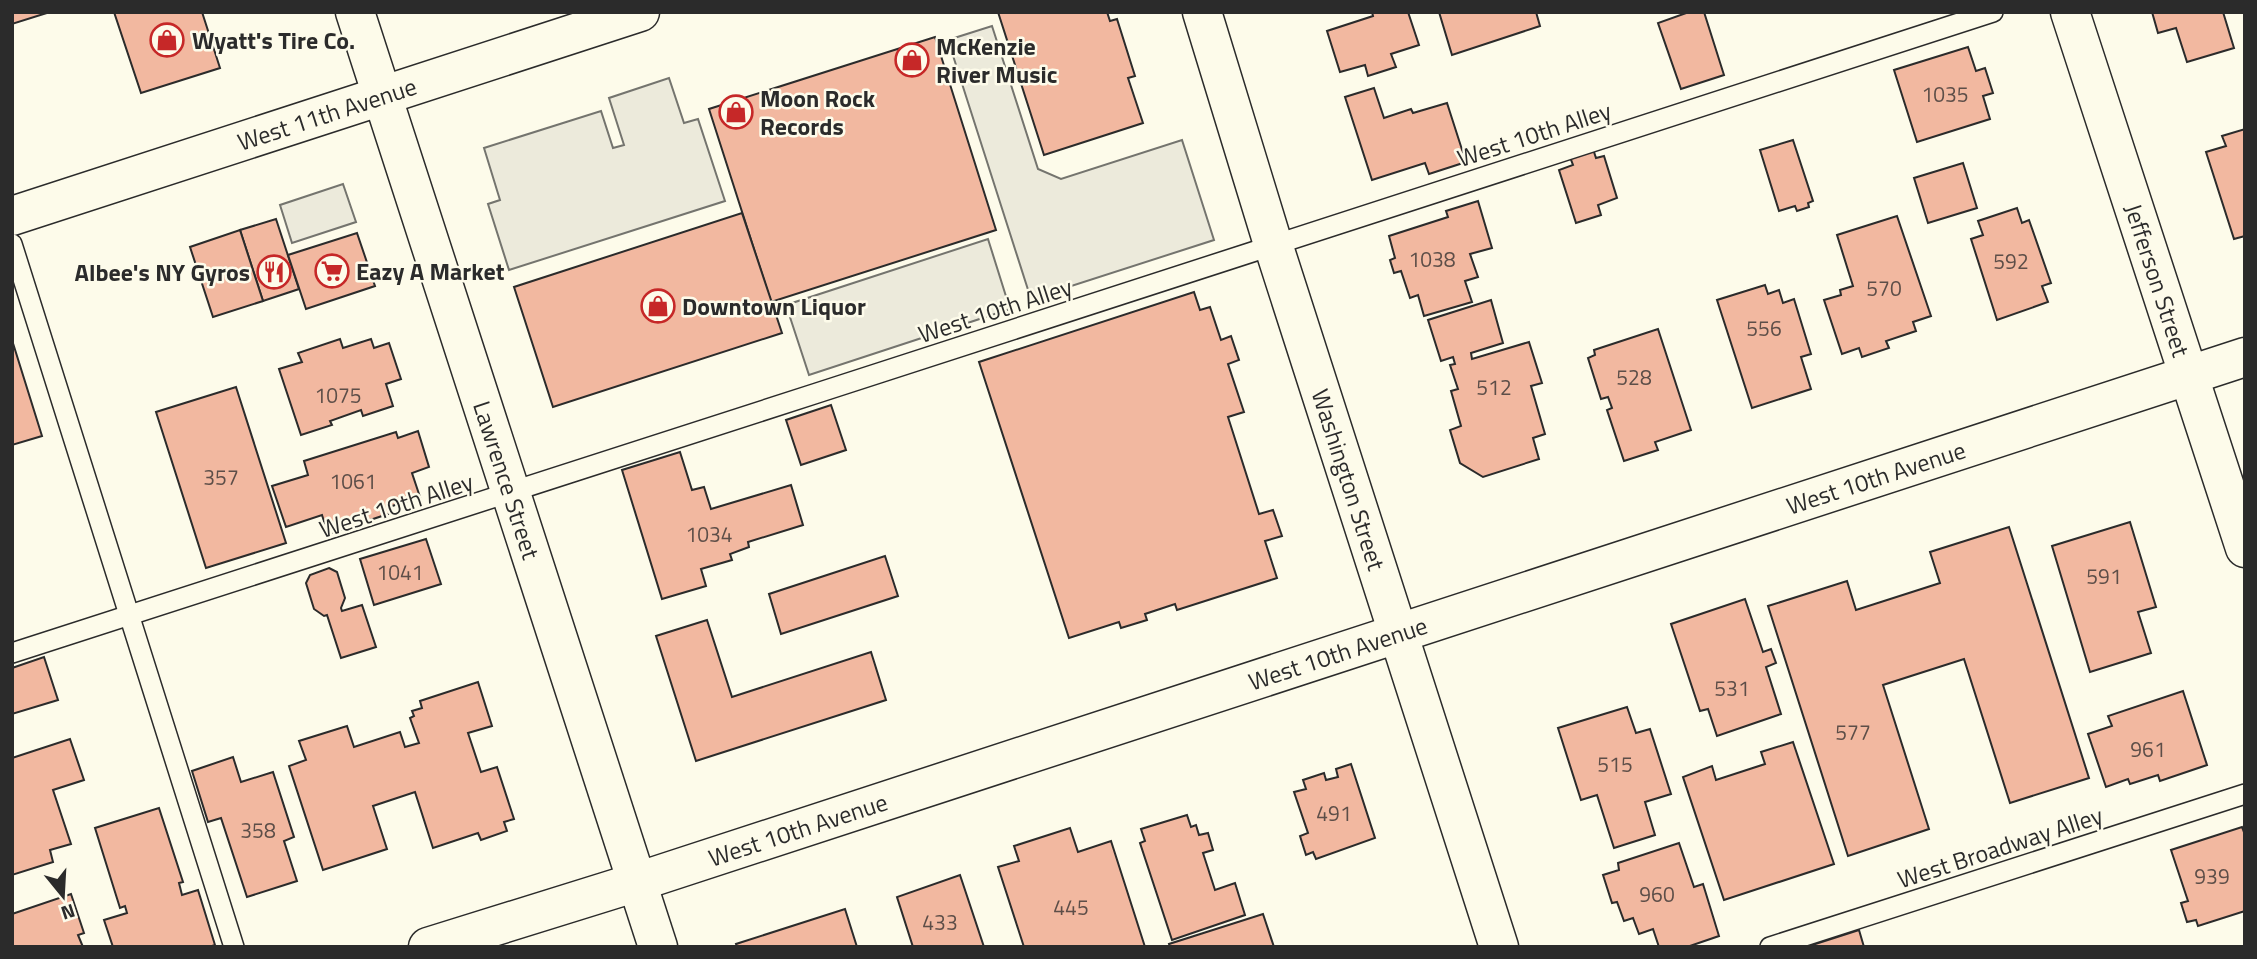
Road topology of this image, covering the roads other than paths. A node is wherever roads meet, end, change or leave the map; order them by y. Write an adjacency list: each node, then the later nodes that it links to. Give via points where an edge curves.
1 (355, 12): 6 (street, Lawrence Street)
2 (640, 12): 6 (street, West 11th Avenue)
3 (1202, 12): 9 (street, Washington Street)
4 (1993, 12): 9 (lane, West 10th Alley)
5 (2070, 12): 11 (street, Jefferson Street)
6 (382, 96): 7 (street, West 11th Avenue); 12 (street, Lawrence Street)
7 (12, 216)
8 (12, 244): 14 (lane)
9 (1273, 244): 12 (lane, West 10th Alley); 15 (street, Washington Street)
10 (2245, 357): 11 (street, West 10th Avenue)
11 (2189, 374): 13 (street, Jefferson Street); 15 (street, West 10th Avenue)
12 (511, 494): 14 (lane, West 10th Alley); 18 (street, Lawrence Street)
13 (2245, 548)
14 (130, 615): 16 (lane, West 10th Alley); 19 (lane)
15 (1399, 633): 18 (street, West 10th Avenue); 22 (street, Washington Street)
16 (12, 653)
17 (2245, 794): 23 (lane, West Broadway Alley)
18 (637, 882): 20 (street, West 10th Avenue); 21 (street, Lawrence Street)
19 (234, 947)
20 (428, 947)
21 (658, 947)
22 (1499, 947)
23 (1770, 947)

